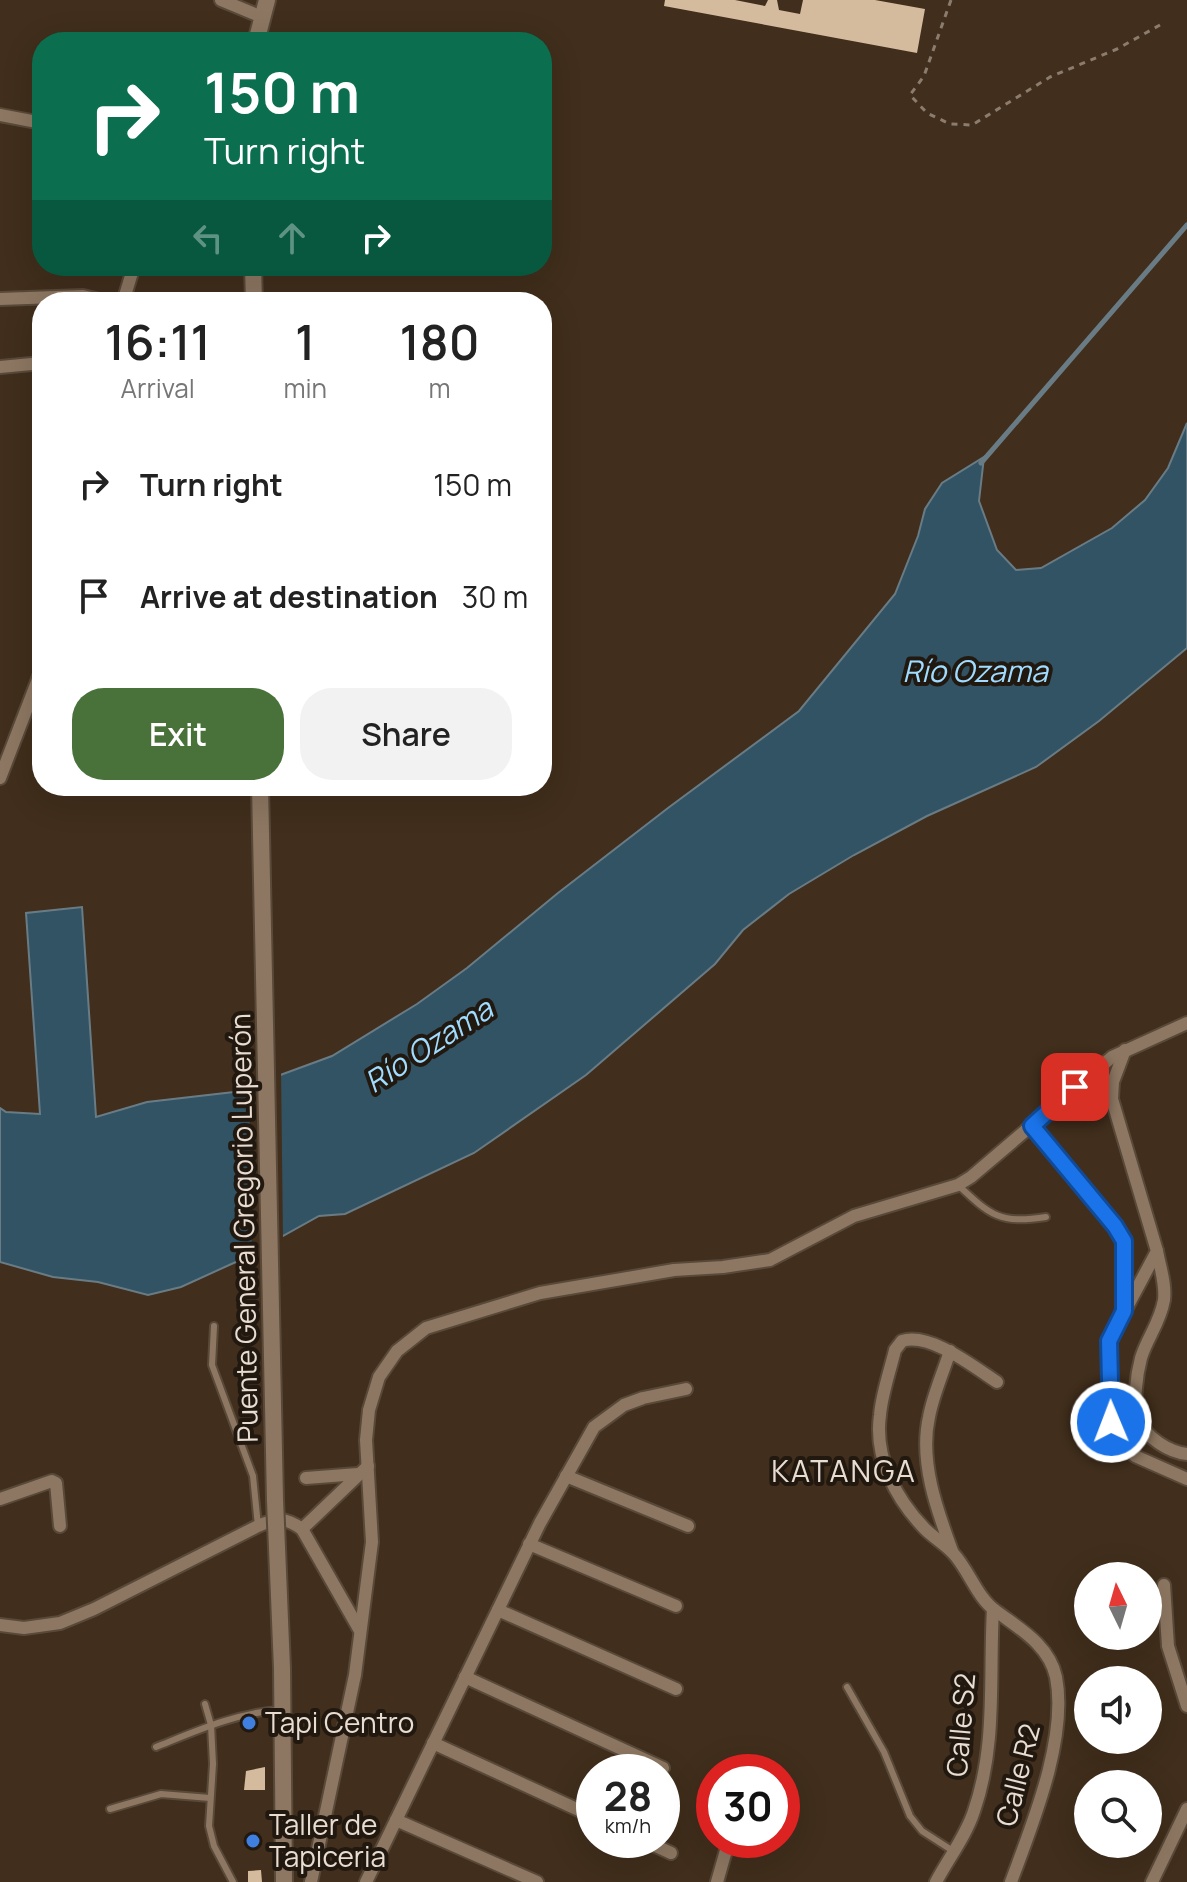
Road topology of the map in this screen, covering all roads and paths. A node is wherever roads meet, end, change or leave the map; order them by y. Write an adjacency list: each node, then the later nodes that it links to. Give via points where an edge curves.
1 (221, 0): 4 (street)
2 (267, 0): 4 (street)
3 (951, 0): 5 (path, via 924,76 910,95 927,113 950,124 972,125 1050,77)
4 (262, 17): 6 (street)
5 (1160, 25)
6 (258, 32)
7 (0, 115): 8 (street)
8 (32, 121)
9 (32, 298): 10 (street)
10 (0, 299)
11 (32, 364): 12 (street)
12 (0, 367)
13 (32, 695): 14 (street)
14 (0, 778)
15 (260, 796): 50 (street, Puente General Gregorio Luperón, bridge)
16 (1187, 1023): 17 (street)
17 (1125, 1050): 18 (street); 21 (street, via 1112,1099)
18 (1032, 1126): 19 (street); 22 (lane, via 1124,1241)
19 (958, 1185): 20 (lane, via 998,1217); 28 (street, via 854,1216 770,1260 592,1282 426,1328 397,1351 379,1377 369,1410)
20 (1046, 1217)
21 (1157, 1251): 22 (street); 27 (street, via 1163,1301 1140,1360 1136,1408 1151,1436 1172,1452)
22 (1124, 1311): 31 (street, via 1109,1341 1114,1431 1135,1456)
23 (214, 1326): 34 (lane, via 212,1365 253,1476)
24 (950, 1351): 25 (street); 38 (street, via 928,1418 927,1442 933,1491); 38 (street, via 914,1339 902,1341 895,1350 879,1416 883,1457 898,1496)
25 (997, 1382)
26 (686, 1389): 29 (street, via 643,1398 610,1414 594,1427)
27 (1187, 1454)
28 (363, 1470): 30 (street); 36 (street); 44 (street, via 372,1542)
29 (566, 1476): 35 (street); 37 (street)
30 (306, 1478)
31 (1187, 1479)
32 (0, 1499): 33 (street, via 52,1481)
33 (60, 1526)
34 (258, 1526): 36 (street, via 287,1519); 43 (street, via 60,1623)
35 (688, 1526)
36 (302, 1529): 44 (street)
37 (529, 1544): 40 (street); 42 (street)
38 (953, 1554): 41 (street, Calle R2)
39 (1164, 1585): 49 (street, via 1168,1646)
40 (676, 1606)
41 (993, 1609): 60 (street, Calle S2, via 990,1741 973,1814); 69 (street, Calle R2, via 1037,1644 1056,1678 1057,1720 1049,1775)
42 (498, 1610): 45 (street); 47 (street)
43 (0, 1625)
44 (359, 1629): 64 (street, via 355,1675)
45 (465, 1677): 52 (street); 54 (street)
46 (847, 1687): 60 (lane, via 884,1752 910,1816 922,1831)
47 (676, 1689)
48 (205, 1704): 51 (lane)
49 (1187, 1706)
50 (283, 1709): 51 (lane); 62 (street, Puente General Gregorio Luperón)
51 (211, 1725): 53 (lane); 55 (lane)
52 (433, 1743): 57 (street); 59 (street)
53 (156, 1747)
54 (633, 1754)
55 (210, 1798): 56 (lane, via 161,1794); 63 (lane, via 214,1846)
56 (110, 1809)
57 (576, 1809)
58 (1187, 1809): 70 (street)
59 (396, 1820): 65 (street); 66 (street)
60 (953, 1851): 68 (street, Calle S2)
61 (724, 1858): 67 (street)
62 (282, 1880)
63 (233, 1882)
64 (311, 1882)
65 (366, 1882)
66 (537, 1882)
67 (717, 1882)
68 (936, 1882)
69 (1011, 1882)
70 (1152, 1882)

